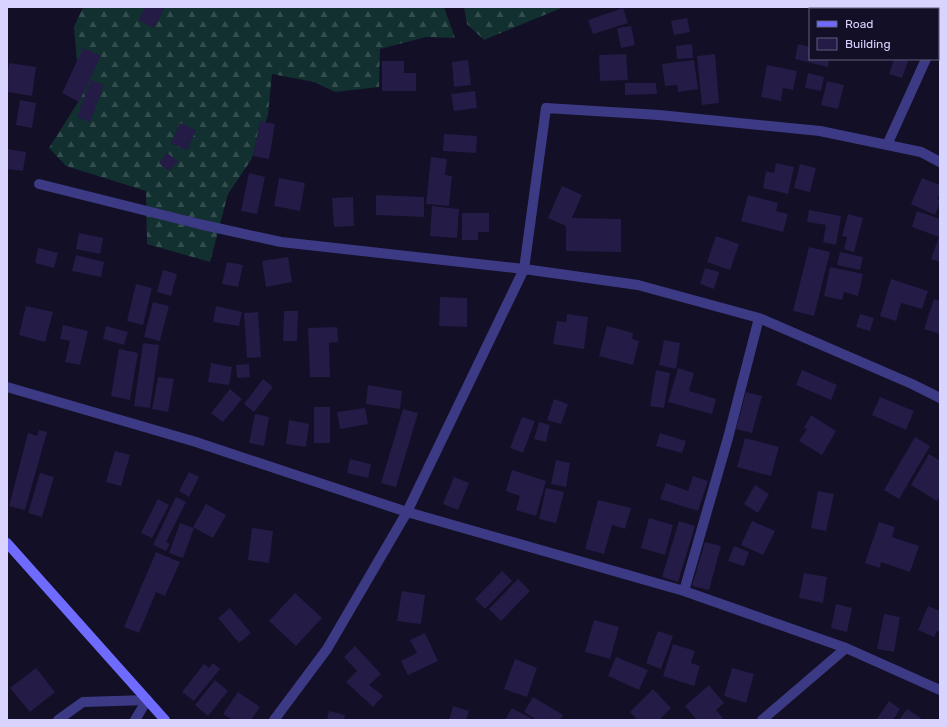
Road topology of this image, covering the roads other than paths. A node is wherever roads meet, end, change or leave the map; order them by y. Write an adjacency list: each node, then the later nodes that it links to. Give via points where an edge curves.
1 (926, 60): 2 (street)
2 (887, 145): 3 (street, via 921,152); 5 (street, via 820,131 659,115 546,108)
3 (940, 162)
4 (39, 184): 5 (street, via 281,242)
5 (524, 269): 6 (street, via 638,285); 9 (street)
6 (759, 318): 8 (street); 11 (street)
7 (7, 387): 9 (street, via 196,442)
8 (940, 398)
9 (407, 512): 11 (street); 18 (street, via 327,649)
10 (7, 543): 14 (street)
11 (684, 591): 12 (street)
12 (846, 648): 13 (street); 19 (street)
13 (940, 690)
14 (147, 700): 15 (street, via 84,702); 16 (street); 17 (street)
15 (58, 720)
16 (135, 720)
17 (165, 720)
18 (274, 720)
19 (762, 720)

